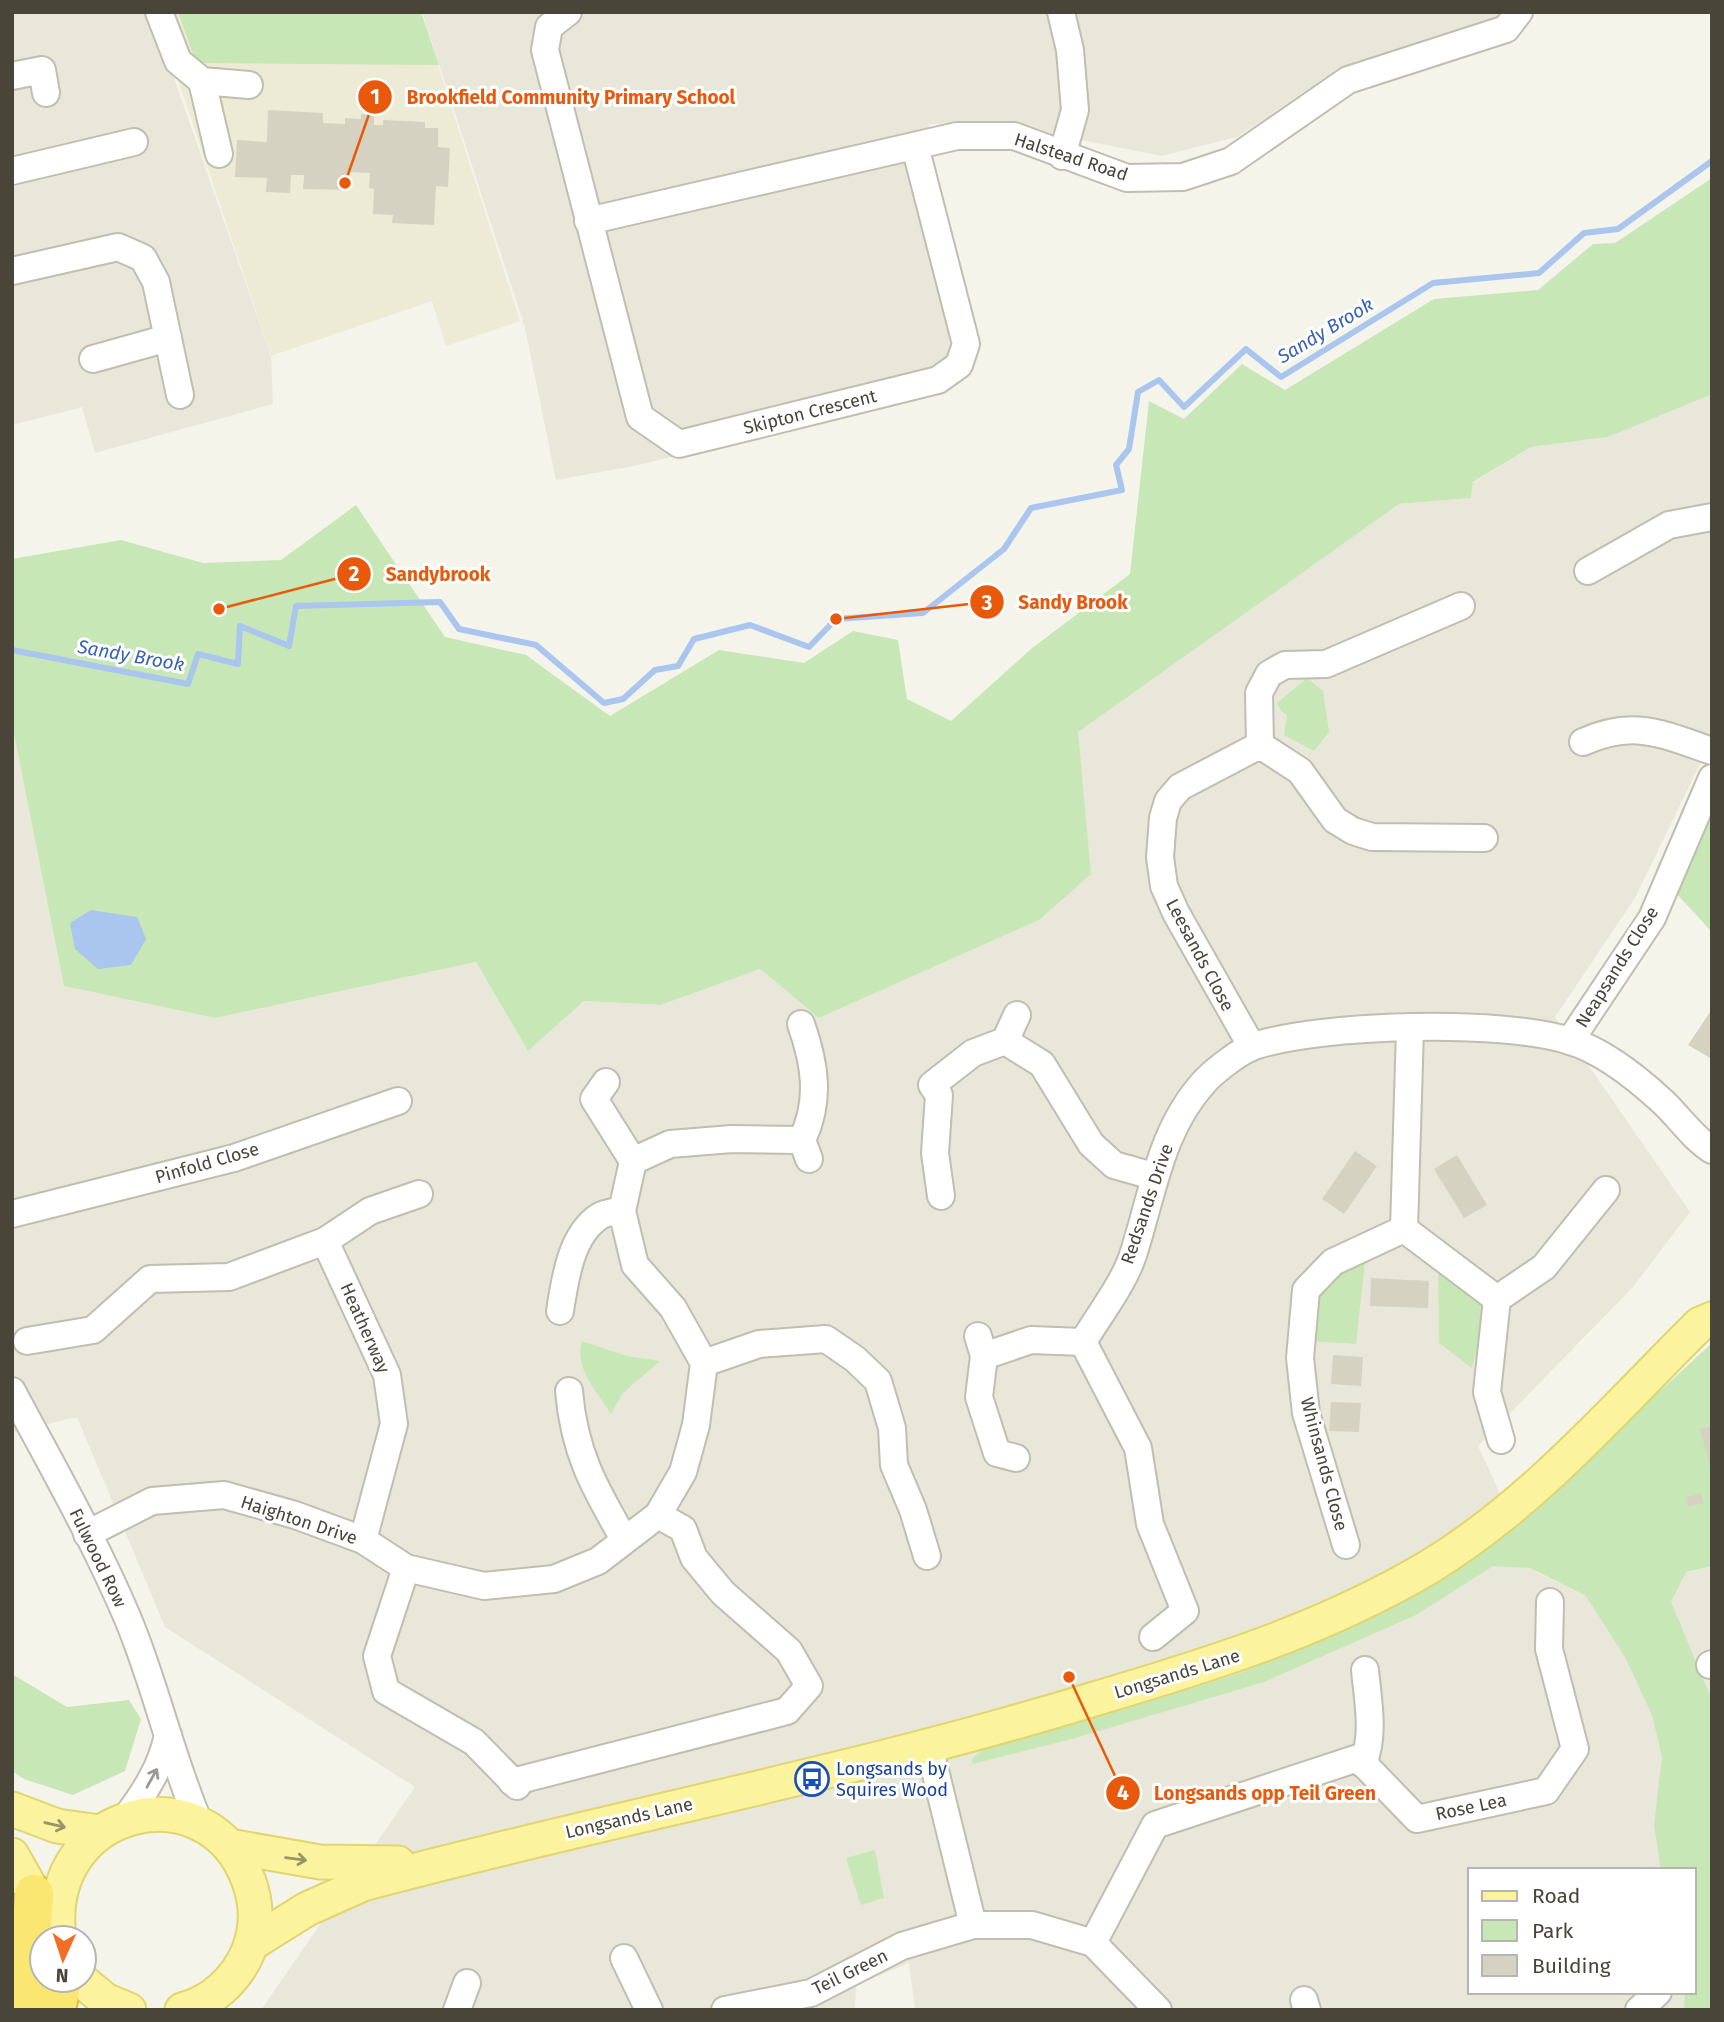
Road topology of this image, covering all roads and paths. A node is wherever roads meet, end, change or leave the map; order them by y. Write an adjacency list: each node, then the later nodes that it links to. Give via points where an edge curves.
1 (159, 12): 6 (street, via 178,61)
2 (568, 12): 14 (street, Skipton Crescent, via 549,27 545,50)
3 (1061, 12): 12 (street, via 1070,50 1075,110)
4 (1519, 12): 12 (street, Halstead Road, via 1506,29 1348,80 1231,161 1183,177 1127,178)
5 (12, 76): 8 (street, via 42,70)
6 (202, 81): 7 (street); 11 (street)
7 (249, 85)
8 (46, 93)
9 (134, 142): 13 (street)
10 (915, 146): 12 (street, Halstead Road, via 957,136 1014,136); 14 (street, Halstead Road); 14 (street, Skipton Crescent, via 965,344 959,365 938,380 679,444 640,417)
11 (219, 154)
12 (1062, 156)
13 (12, 171)
14 (588, 221)
15 (12, 271): 16 (street, via 118,247 143,258 156,282)
16 (168, 338): 17 (street); 18 (street)
17 (93, 359)
18 (180, 394)
19 (1712, 517): 20 (street, via 1669,525)
20 (1588, 571)
21 (1461, 606): 23 (street, via 1326,664 1285,665 1269,674 1259,693)
22 (1583, 741): 24 (street, via 1608,731 1649,730)
23 (1260, 745): 26 (street, via 1300,771 1335,820 1353,831 1372,837); 32 (street, Leesands Close, via 1180,787 1168,801 1163,818 1160,857 1164,886 1176,914)
24 (1712, 751)
25 (1712, 778): 31 (street, Neapsands Close, via 1652,918)
26 (1484, 838)
27 (1017, 1015): 30 (street)
28 (801, 1024): 36 (street, via 816,1089 806,1149 732,1139 670,1144)
29 (1410, 1029): 31 (street, Redsands Drive, via 1457,1026); 32 (street, Redsands Drive, via 1327,1032); 43 (street)
30 (1005, 1041): 37 (street, via 1042,1063 1091,1144 1106,1158 1114,1165); 40 (street, via 973,1053 932,1085 939,1095 935,1153)
31 (1570, 1041): 35 (street, Redsands Drive, via 1614,1063 1662,1101)
32 (1252, 1047): 37 (street, Redsands Drive, via 1207,1080 1177,1122)
33 (606, 1082): 36 (street, via 594,1099)
34 (397, 1101): 42 (street, Pinfold Close, via 234,1158)
35 (1711, 1152)
36 (633, 1161): 41 (street)
37 (1153, 1176): 49 (street, Redsands Drive, via 1132,1257)
38 (1605, 1190): 45 (street, via 1544,1267)
39 (418, 1195): 44 (street, via 370,1211)
40 (941, 1195)
41 (622, 1211): 46 (street, via 601,1215 583,1233 572,1256); 50 (street, via 635,1265 673,1308)
42 (12, 1214)
43 (1404, 1229): 45 (street); 59 (street, Whinsands Close, via 1333,1262 1306,1290 1300,1358 1306,1413)
44 (325, 1241): 48 (street, via 229,1277 150,1279 93,1329); 58 (street, Heatherway, via 387,1375 394,1424)
45 (1497, 1299): 53 (street, via 1487,1392)
46 (560, 1311)
47 (1708, 1313): 66 (main road, Longsands Lane, via 1543,1480 1433,1564 1366,1602 1240,1655)
48 (27, 1341)
49 (1083, 1342): 54 (street, via 1031,1340 981,1346 979,1397 997,1454); 63 (street, via 1138,1448 1150,1524 1185,1611)
50 (704, 1363): 55 (street, Haighton Drive, via 696,1425 683,1472); 60 (street, via 759,1344 826,1339 855,1359 878,1381 892,1429 894,1465)
51 (12, 1391): 56 (street, Fulwood Row)
52 (569, 1391): 57 (street, via 572,1422 589,1479)
53 (1501, 1440)
54 (1016, 1458)
55 (657, 1515): 57 (street, Haighton Drive); 61 (street, via 683,1530 694,1558 723,1593 789,1651 808,1686 787,1711 514,1784 474,1742 386,1691 377,1657)
56 (87, 1534): 58 (street, Haighton Drive, via 152,1501 223,1495); 65 (street, Fulwood Row, via 128,1619)
57 (624, 1539): 61 (street, Haighton Drive, via 598,1561 554,1579 484,1586)
58 (363, 1540): 61 (street, Haighton Drive)
59 (1346, 1545)
60 (927, 1556)
61 (406, 1568)
62 (1550, 1602): 67 (street, Rose Lea, via 1549,1648 1575,1749 1546,1791 1417,1819)
63 (1153, 1637)
64 (1365, 1670): 67 (street, via 1371,1734)
65 (168, 1732): 69 (street, one-way to 65, via 152,1780); 70 (street, Fulwood Row)
66 (929, 1746): 73 (main road, Longsands Lane); 77 (street)
67 (1363, 1764): 78 (street, via 1358,1758 1155,1825)
68 (12, 1809): 69 (main road, one-way to 69, via 57,1826)
69 (112, 1825): 70 (main road, via 150,1815 176,1816); 76 (main road, via 74,1858 63,1878 56,1907)
70 (200, 1825): 71 (main road)
71 (229, 1846): 73 (main road, one-way to 73, via 320,1862); 79 (main road, via 244,1867 253,1892 256,1918)
72 (12, 1855): 74 (main road)
73 (435, 1864): 79 (main road, via 338,1893)
74 (34, 1894): 75 (main road); 85 (highway)
75 (51, 1924)
76 (58, 1924)
77 (973, 1925): 78 (street, Teil Green, via 1032,1925); 90 (street, Teil Green, via 902,1946 811,1993)
78 (1093, 1943): 91 (street)
79 (251, 1944): 84 (main road)
80 (624, 1958): 89 (street)
81 (467, 1983): 88 (street)
82 (98, 1994): 86 (main road)
83 (1656, 1994): 92 (street)
84 (227, 1995): 87 (main road)
85 (23, 2010)
86 (129, 2010)
87 (182, 2010)
88 (457, 2010)
89 (649, 2010)
90 (725, 2010)
91 (1158, 2010)
92 (1639, 2010)

